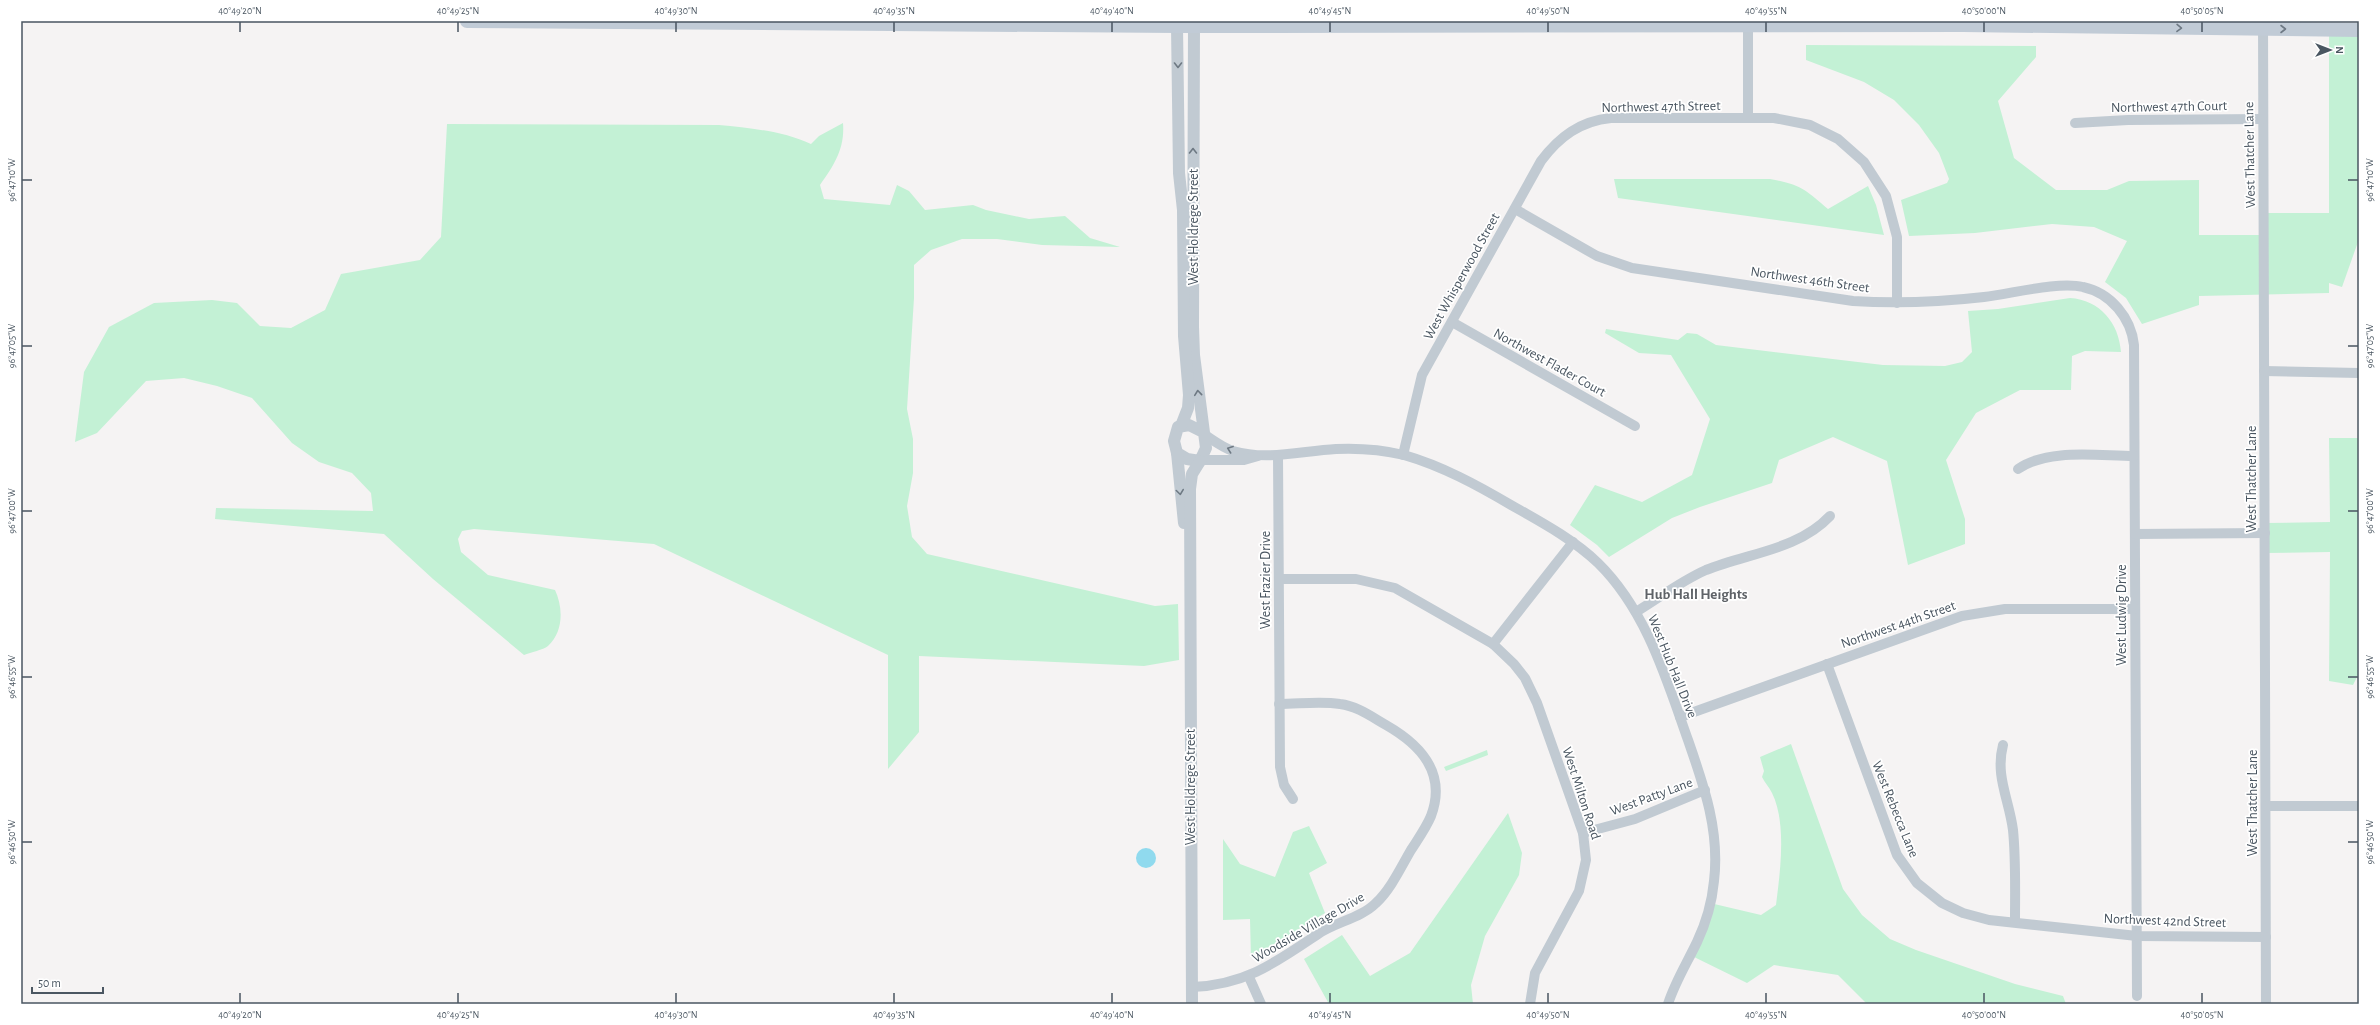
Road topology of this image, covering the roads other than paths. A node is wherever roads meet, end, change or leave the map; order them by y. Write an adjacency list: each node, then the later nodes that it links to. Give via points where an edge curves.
1 (467, 21): 2 (main road)
2 (722, 22): 3 (main road)
3 (738, 22): 4 (main road)
4 (1178, 23): 5 (main road); 19 (street, West Holdrege Street, one-way to 19, via 1179,173 1183,210 1184,336 1189,395 1188,408)
5 (1194, 23): 6 (main road); 21 (street, West Holdrege Street, one-way to 5, via 1193,327)
6 (1748, 23): 7 (main road, one-way to 7); 9 (street)
7 (2263, 25): 8 (main road, one-way to 8); 10 (street, West Thatcher Lane)
8 (2359, 30)
9 (1748, 118): 12 (street, Northwest 47th Street, via 1611,118); 15 (street, Northwest 47th Street, via 1774,118 1810,125 1838,139 1864,162 1882,188 1894,220 1897,237)
10 (2262, 119): 11 (street, Northwest 47th Court, via 2128,120); 17 (street, West Thatcher Lane)
11 (2076, 124)
12 (1575, 128): 13 (street, West Whisperwood Street, via 1550,150)
13 (1515, 209): 15 (street, Northwest 46th Street, via 1597,256 1624,266 1853,300); 16 (street, West Whisperwood Street)
14 (2112, 301): 15 (street, Northwest 46th Street, via 2088,288 2071,285 1983,297); 26 (street, West Ludwig Drive, via 2125,317 2133,338)
15 (1897, 303)
16 (1452, 322): 20 (street, Northwest Flader Court); 23 (street, West Whisperwood Street, via 1422,375)
17 (2264, 371): 18 (street); 30 (street, West Thatcher Lane)
18 (2359, 373)
19 (1181, 426): 21 (street, via 1193,426); 22 (street, via 1174,435)
20 (1635, 426)
21 (1204, 433): 24 (street, one-way to 21, via 1232,450); 27 (street, via 1206,448)
22 (1177, 453): 27 (street, via 1191,461); 33 (street, West Holdrege Street, one-way to 33)
23 (1403, 455): 25 (street, West Hub Hall Drive, via 1347,449); 32 (street, West Hub Hall Drive, via 1465,479)
24 (1258, 456): 25 (street, West Hub Hall Drive); 27 (street, via 1244,460)
25 (1278, 456): 34 (street, West Frazier Drive)
26 (2134, 456): 28 (street, via 2049,456 2033,460); 31 (street, West Ludwig Drive)
27 (1201, 460): 33 (street, West Holdrege Street, via 1190,480)
28 (2018, 469)
29 (1830, 516): 36 (street, via 1820,527 1802,538 1705,571)
30 (2265, 533): 31 (street); 44 (street, West Thatcher Lane)
31 (2135, 534): 35 (street, West Ludwig Drive)
32 (1573, 542): 36 (street, West Hub Hall Drive, via 1604,570); 37 (street)
33 (1189, 570): 51 (street, West Holdrege Street)
34 (1279, 579): 37 (street, West Milton Road, via 1356,579 1386,585 1403,592); 39 (street, West Frazier Drive)
35 (2135, 609): 38 (street, Northwest 44th Street, via 2005,609 1972,614); 48 (street, West Ludwig Drive)
36 (1636, 612): 40 (street, West Hub Hall Drive, via 1651,641)
37 (1493, 644): 46 (street, West Milton Road, via 1514,664 1531,690)
38 (1827, 664): 40 (street, Northwest 44th Street); 47 (street, West Rebecca Lane, via 1879,811 1897,855 1907,870 1942,903 1963,913 1989,920)
39 (1279, 704): 43 (street, West Frazier Drive, via 1280,767 1284,785); 50 (street, Woodside Village Drive, via 1348,706 1405,736 1417,746 1431,768 1434,804 1426,826 1376,904 1323,931 1284,958)
40 (1680, 718): 42 (street, West Hub Hall Drive)
41 (2003, 745): 47 (street, via 1999,760 2013,829)
42 (1705, 790): 46 (street, West Patty Lane, via 1635,819); 56 (street, West Hub Hall Drive, via 1715,836 1713,890 1702,931)
43 (1293, 799)
44 (2266, 806): 45 (street); 49 (street, West Thatcher Lane)
45 (2359, 806)
46 (1583, 833): 55 (street, West Milton Road, via 1586,860 1582,883 1539,962 1533,980)
47 (2015, 922): 48 (street, Northwest 42nd Street)
48 (2137, 936): 49 (street, Northwest 42nd Street); 52 (street, West Ludwig Drive)
49 (2266, 937): 57 (street, West Thatcher Lane)
50 (1249, 977): 51 (street, Woodside Village Drive); 54 (street)
51 (1192, 987): 53 (street, West Holdrege Street)
52 (2137, 996)
53 (1192, 1004)
54 (1261, 1004)
55 (1530, 1004)
56 (1668, 1004)
57 (2266, 1004)

